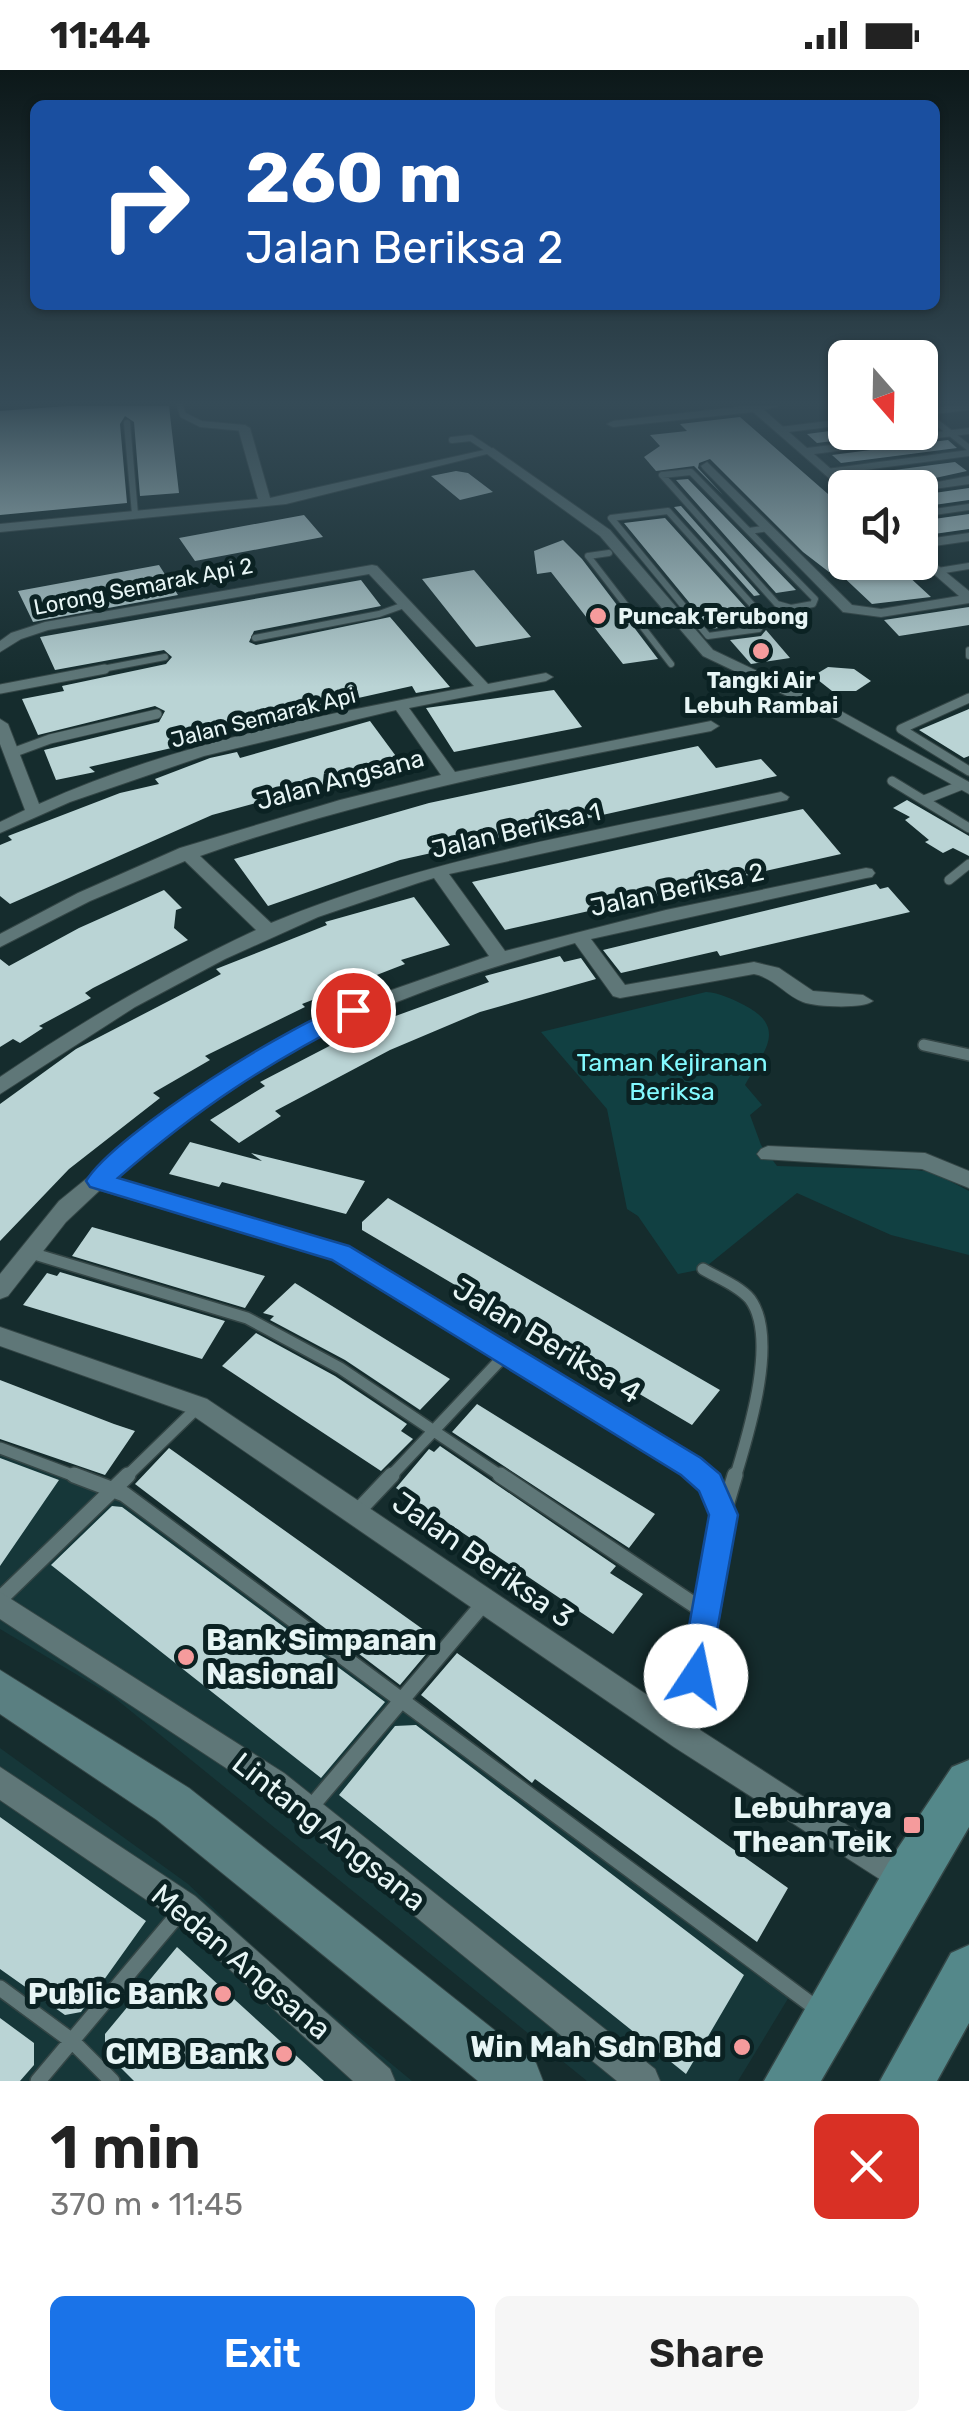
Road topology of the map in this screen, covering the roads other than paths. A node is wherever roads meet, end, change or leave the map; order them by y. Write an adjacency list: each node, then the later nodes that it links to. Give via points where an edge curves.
1 (133, 500): 11 (lane)
2 (264, 500): 8 (street)
3 (278, 500): 8 (street)
4 (547, 500): 17 (street)
5 (685, 500): 14 (lane, via 777,604 813,604 815,598)
6 (719, 500): 14 (lane)
7 (741, 500): 13 (street)
8 (265, 503): 11 (street)
9 (969, 507): 10 (lane)
10 (938, 511)
11 (134, 514): 12 (street, via 61,516)
12 (0, 528)
13 (769, 528): 14 (lane); 20 (street, via 858,612)
14 (749, 531)
15 (969, 537): 16 (street)
16 (938, 541)
17 (632, 561): 17 (lane, via 610,518 668,511 764,618 762,626 708,636); 25 (lane, via 588,556); 37 (street, via 708,653 834,713); 37 (street, via 694,654)
18 (969, 566): 19 (lane)
19 (938, 571): 20 (street)
20 (969, 599)
21 (407, 604): 22 (lane); 23 (street, Lorong Semarak Api 2, via 378,572 354,570 45,626); 28 (street, Lorong Semarak Api 2)
22 (256, 638)
23 (0, 648)
24 (165, 657): 27 (lane)
25 (671, 664)
26 (546, 677): 28 (street, Jalan Semarak Api)
27 (0, 689)
28 (485, 689): 30 (street, Jalan Semarak Api)
29 (969, 698): 37 (lane, via 901,729)
30 (400, 706): 35 (street); 40 (street, Jalan Semarak Api, via 240,743)
31 (158, 714): 34 (lane)
32 (0, 724): 34 (street)
33 (712, 726): 35 (street, Jalan Angsana)
34 (12, 753): 40 (street)
35 (450, 776): 43 (street, Jalan Angsana, via 348,800)
36 (892, 782): 39 (lane)
37 (964, 787): 39 (lane)
38 (781, 797): 45 (street, Jalan Beriksa 1)
39 (924, 800): 42 (lane)
40 (34, 811): 41 (street, Jalan Semarak Api)
41 (0, 828)
42 (969, 828)
43 (186, 852): 48 (street); 50 (street, Jalan Angsana, via 94,889)
44 (969, 864): 47 (lane)
45 (439, 872): 48 (street, Jalan Beriksa 1); 51 (street)
46 (866, 873): 49 (street, Jalan Beriksa 2)
47 (949, 880)
48 (268, 932): 55 (street, Jalan Beriksa 1, via 154,985)
49 (579, 936): 51 (street, Jalan Beriksa 2); 52 (street, via 620,992 754,968 808,997)
50 (0, 940)
51 (499, 956): 58 (street, Jalan Beriksa 2, via 389,994 277,1048 188,1105)
52 (863, 1001)
53 (924, 1045): 54 (lane)
54 (969, 1055)
55 (0, 1087)
56 (768, 1154): 57 (street, via 926,1161)
57 (969, 1180)
58 (98, 1181): 59 (street, Jalan Beriksa 2); 63 (street, Jalan Beriksa 4, via 340,1253)
59 (30, 1253): 61 (street, Jalan Beriksa 2); 65 (lane, via 247,1318 340,1368)
60 (703, 1269): 69 (lane, via 750,1299 762,1354)
61 (0, 1290)
62 (0, 1336): 64 (street, Jalan Beriksa 3)
63 (506, 1354): 65 (lane); 69 (street, Jalan Beriksa 4, via 691,1466 710,1482)
64 (198, 1406): 67 (lane); 68 (street, Jalan Beriksa 3)
65 (431, 1431): 68 (lane); 72 (lane)
66 (0, 1448): 67 (lane)
67 (113, 1488): 70 (lane); 74 (lane)
68 (357, 1512): 71 (street, Jalan Beriksa 3)
69 (724, 1515): 72 (street)
70 (0, 1602): 78 (street, Lintang Angsana, via 274,1783)
71 (485, 1602): 74 (lane); 75 (street, Jalan Beriksa 3)
72 (707, 1614): 75 (street)
73 (0, 1690): 88 (main road, via 173,1804)
74 (401, 1702): 78 (lane); 83 (lane)
75 (684, 1737): 79 (street, Jalan Beriksa 3)
76 (0, 1782): 80 (street, Medan Angsana)
77 (969, 1784): 79 (main road)
78 (306, 1812): 89 (street, Lintang Angsana)
79 (906, 1882): 83 (main road)
80 (184, 1907): 84 (lane); 87 (street, Medan Angsana)
81 (969, 1971): 91 (main road)
82 (0, 1988): 84 (lane)
83 (828, 2016): 90 (main road)
84 (72, 2041): 85 (lane); 86 (lane)
85 (38, 2081)
86 (112, 2081)
87 (378, 2081)
88 (518, 2081)
89 (643, 2081)
90 (791, 2081)
91 (907, 2081)

